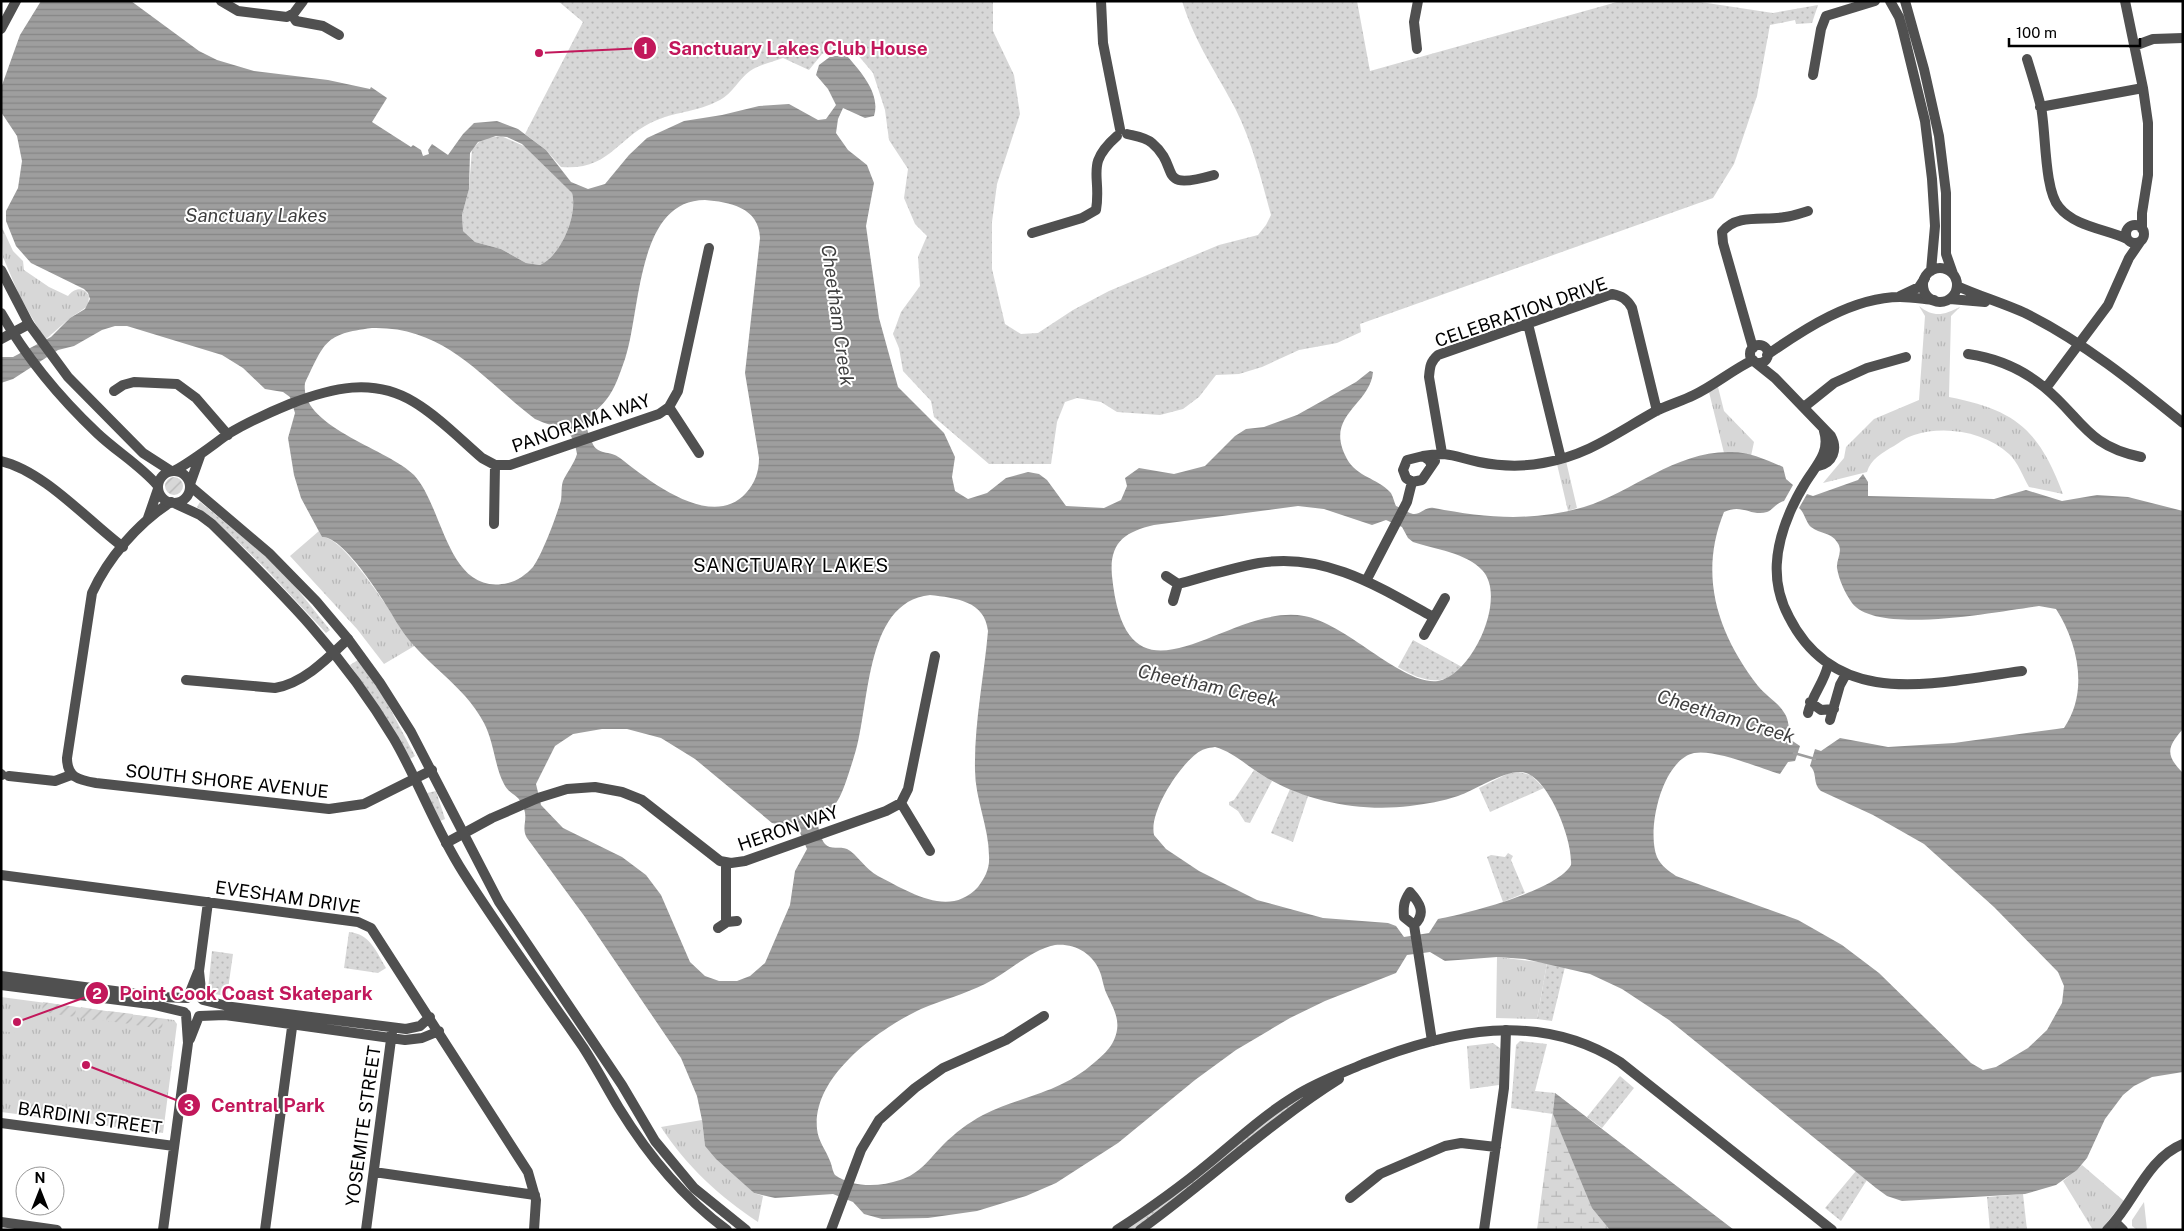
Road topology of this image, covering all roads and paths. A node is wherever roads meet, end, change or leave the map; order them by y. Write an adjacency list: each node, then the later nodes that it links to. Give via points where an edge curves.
1 (16, 1): 12 (street)
2 (221, 1): 11 (street, via 238,11 281,17)
3 (303, 1): 11 (street)
4 (1101, 1): 21 (street, via 1103,43)
5 (1418, 1): 16 (street, via 1414,22)
6 (1875, 1): 10 (street)
7 (1890, 1): 32 (street, via 1899,17 1925,121 1935,226)
8 (1905, 1): 33 (street, via 1937,128 1946,194 1946,254)
9 (2125, 1): 15 (street)
10 (1857, 4): 18 (street, via 1826,16)
11 (292, 15): 13 (street, via 296,21 323,26)
12 (1, 29)
13 (340, 35)
14 (2183, 38): 15 (street, via 2153,39)
15 (2134, 46): 19 (street)
16 (1417, 50)
17 (2028, 59): 20 (street)
18 (1814, 75)
19 (2144, 88): 20 (street); 24 (street, via 2148,160)
20 (2040, 107): 27 (street, via 2050,190 2059,207 2082,224)
21 (1121, 133): 22 (street, via 1152,142 1160,151 1171,176 1177,180 1192,181); 26 (street, via 1103,149 1096,163 1096,210 1082,218)
22 (1214, 176)
23 (1808, 211): 45 (street, via 1785,217 1738,221 1727,225 1722,232 1722,243)
24 (2142, 213): 25 (street); 27 (street)
25 (2142, 229): 27 (street, via 2137,226); 28 (street, via 2144,234)
26 (1032, 233)
27 (2129, 234): 28 (street, via 2134,243); 30 (street)
28 (2140, 242): 30 (street)
29 (709, 248): 50 (street, PANORAMA WAY, via 678,391)
30 (2129, 258): 44 (street, via 2108,304)
31 (1, 270): 40 (street)
32 (1928, 274): 33 (street, via 1945,268); 35 (street, via 1919,287); 37 (street, via 1926,294)
33 (1953, 274): 34 (street)
34 (1957, 286): 36 (street); 38 (street)
35 (1899, 297): 37 (street); 45 (street, via 1848,309)
36 (1950, 298): 37 (street, via 1939,302); 38 (street)
37 (1934, 300)
38 (1996, 303): 44 (street, via 2024,313)
39 (1, 313): 42 (street)
40 (28, 324): 42 (street); 64 (street, via 50,356 85,396 143,453)
41 (1528, 324): 52 (street, CELEBRATION DRIVE, via 1612,294 1621,295 1632,308); 55 (street, CELEBRATION DRIVE, via 1438,355 1433,360 1429,377); 60 (street)
42 (12, 333): 43 (street); 67 (street, via 57,393 98,434 148,474)
43 (1, 338)
44 (2079, 345): 48 (street); 53 (street)
45 (1759, 353): 51 (street, via 1775,378); 52 (street, via 1699,392)
46 (1968, 354): 48 (street, via 2000,361)
47 (1906, 357): 51 (street, via 1867,368 1834,383)
48 (2046, 388): 59 (street, via 2080,426 2101,443 2118,452)
49 (114, 391): 54 (street, via 134,382 176,384 196,398)
50 (670, 407): 56 (street); 62 (street, PANORAMA WAY, via 659,414 510,465)
51 (1804, 408): 82 (street, via 1824,431 1826,451 1790,511 1777,554 1778,589 1795,630)
52 (1657, 410): 60 (street, via 1610,440)
53 (2183, 423)
54 (228, 435): 57 (street, PANORAMA WAY); 62 (street, PANORAMA WAY, via 254,419 308,397 332,389 369,386 414,402)
55 (1442, 453): 58 (street); 60 (street, via 1509,466); 63 (street)
56 (699, 454)
57 (200, 456): 64 (street, PANORAMA WAY); 66 (street)
58 (1423, 456): 63 (street); 65 (street, via 1404,464 1405,475)
59 (2141, 457)
60 (1561, 459)
61 (1, 461): 71 (street, via 14,464 37,477)
62 (495, 465): 70 (street)
63 (1431, 465): 65 (street, via 1422,480)
64 (173, 471): 66 (street, via 184,474); 67 (street, via 162,476)
65 (1412, 482): 73 (street, via 1407,502)
66 (190, 485): 68 (street, via 187,496); 79 (street, via 298,581)
67 (158, 488): 68 (street, via 162,498); 69 (street)
68 (172, 503): 69 (street); 80 (street, via 212,524 290,599)
69 (148, 518): 71 (street)
70 (494, 524)
71 (122, 547): 92 (street, via 100,575 92,593 67,758 67,769)
72 (1166, 576): 74 (street)
73 (1366, 581): 74 (street, via 1329,566 1281,561 1258,563); 77 (street)
74 (1178, 584): 76 (street)
75 (1445, 598): 77 (street)
76 (1173, 601)
77 (1433, 617): 78 (street)
78 (1424, 636)
79 (348, 639): 80 (street); 90 (street, via 398,710)
80 (335, 652): 85 (street, via 287,686 276,688); 93 (street, via 378,714)
81 (935, 656): 94 (street, via 908,789)
82 (1828, 665): 84 (street); 86 (street, via 1823,683)
83 (2022, 671): 84 (street, via 1914,685)
84 (1846, 674): 87 (street)
85 (186, 680)
86 (1810, 702): 87 (street, via 1820,710); 88 (street)
87 (1834, 708): 89 (street)
88 (1808, 713)
89 (1830, 720)
90 (432, 770): 93 (street, SOUTH SHORE AVENUE); 95 (street)
91 (4, 775): 92 (street, via 56,781)
92 (71, 775): 93 (street, SOUTH SHORE AVENUE, via 96,783 329,809 364,804)
93 (416, 779): 96 (street)
94 (901, 803): 97 (street); 98 (street, HERON WAY, via 745,861)
95 (462, 834): 96 (street, HERON WAY); 98 (street, HERON WAY, via 538,798 575,787 604,788 622,792 649,805); 121 (street, via 514,928)
96 (446, 843): 122 (street, via 591,1060)
97 (930, 851)
98 (726, 863): 101 (street, via 722,925)
99 (1, 875): 100 (street, EVESHAM DRIVE)
100 (208, 902): 103 (street); 112 (street, EVESHAM DRIVE, via 368,926 378,936)
101 (737, 921)
102 (1414, 925): 118 (street)
103 (198, 971): 106 (street); 107 (street)
104 (1, 976): 106 (street)
105 (1, 985): 108 (street, via 150,1004)
106 (188, 998): 107 (street, via 196,996); 108 (street, via 183,1004)
107 (202, 1000): 109 (street); 110 (street, via 204,1009)
108 (185, 1013): 110 (street, via 192,1018); 119 (street)
109 (294, 1014): 113 (street); 114 (street)
110 (199, 1016): 113 (street, via 217,1014); 119 (street)
111 (1044, 1016): 132 (street, via 1006,1040 943,1068 879,1120 869,1134)
112 (430, 1017): 114 (street, via 415,1028); 116 (street, EVESHAM DRIVE)
113 (293, 1025): 117 (street); 135 (street)
114 (393, 1027): 117 (street, YOSEMITE STREET)
115 (1506, 1030): 118 (street); 126 (street, via 1504,1088); 143 (street, via 1562,1035 1608,1054)
116 (439, 1031): 117 (street, via 413,1040); 128 (street, EVESHAM DRIVE, via 524,1165)
117 (391, 1038): 127 (street, YOSEMITE STREET)
118 (1432, 1041): 120 (street)
119 (188, 1043): 125 (street)
120 (1359, 1066): 140 (street, via 1319,1082 1281,1105 1184,1183); 141 (street, via 1290,1111 1218,1172)
121 (630, 1098): 122 (street); 139 (street, via 655,1141 684,1178)
122 (618, 1106): 138 (street, via 672,1181)
123 (1, 1123): 125 (street, BARDINI STREET)
124 (2183, 1144): 131 (street, via 2156,1164)
125 (174, 1146): 134 (street)
126 (1496, 1147): 129 (street, via 1462,1143 1445,1146 1380,1174); 142 (street)
127 (374, 1172): 128 (street); 136 (street, YOSEMITE STREET)
128 (534, 1190): 137 (street, EVESHAM DRIVE)
129 (1350, 1198)
130 (1, 1222): 133 (street)
131 (2111, 1226): 144 (street)
132 (830, 1228)
133 (57, 1230)
134 (163, 1230)
135 (265, 1230)
136 (366, 1230)
137 (534, 1230)
138 (727, 1230)
139 (746, 1230)
140 (1117, 1230)
141 (1140, 1230)
142 (1484, 1230)
143 (1832, 1230)
144 (2123, 1230)

